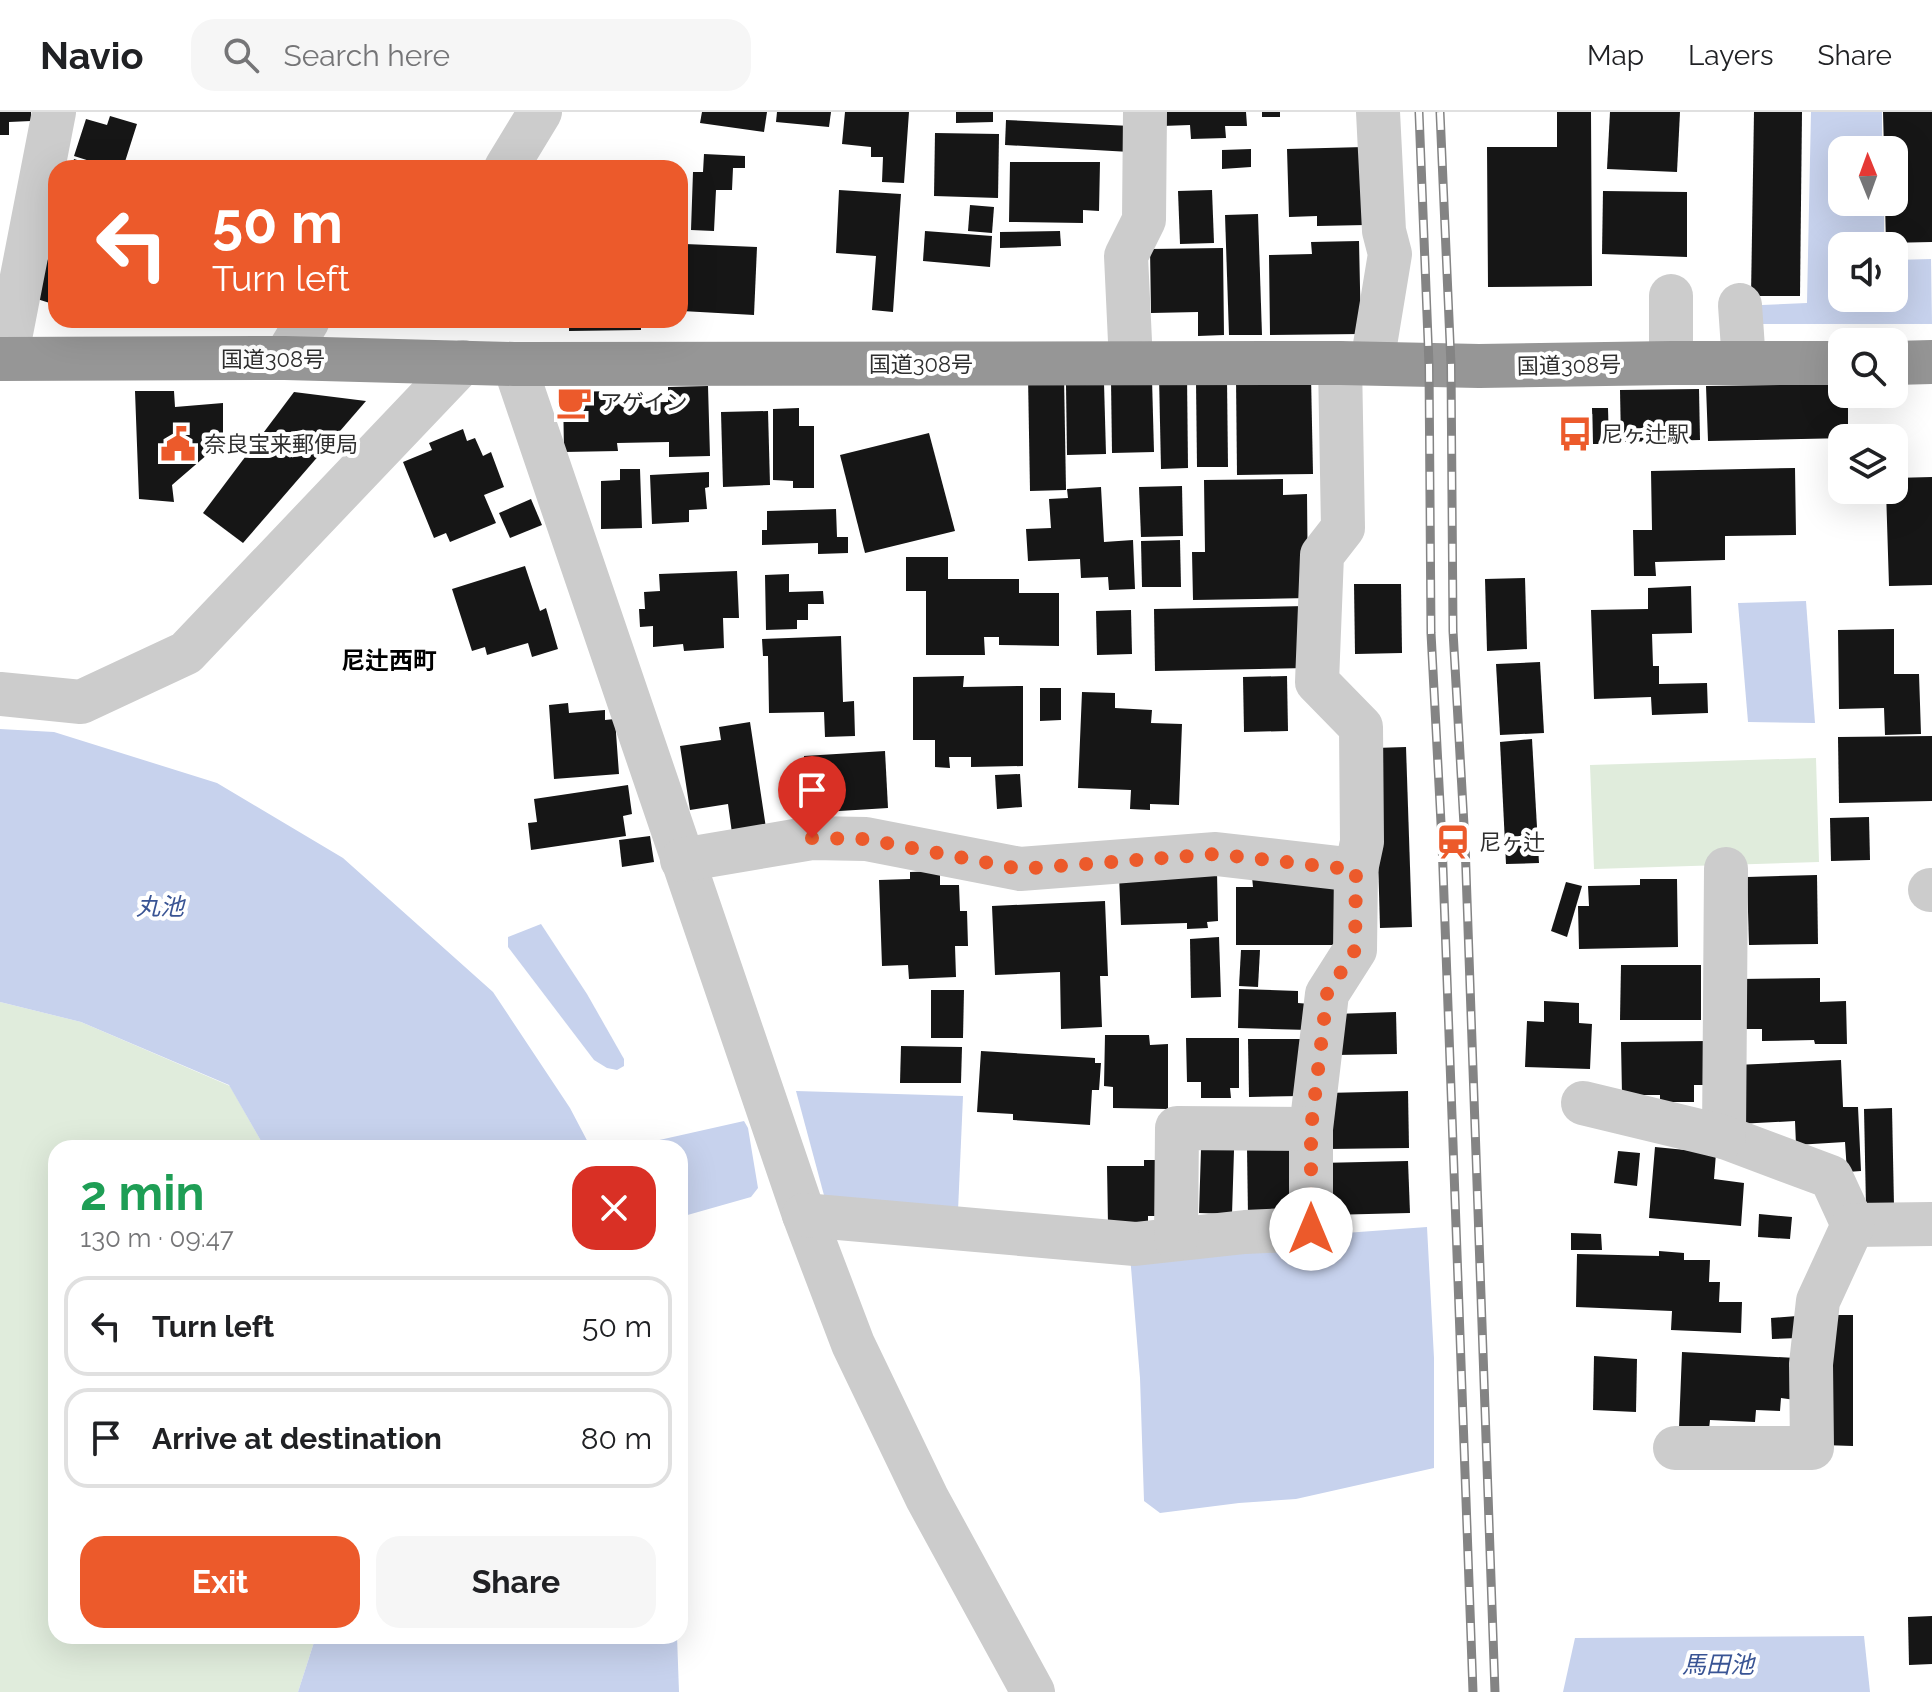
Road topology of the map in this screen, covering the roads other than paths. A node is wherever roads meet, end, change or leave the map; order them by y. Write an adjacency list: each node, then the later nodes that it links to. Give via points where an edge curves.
1 (54, 112): 10 (street)
2 (540, 112): 5 (street)
3 (1145, 112): 13 (street, via 1144,220 1126,256)
4 (1378, 112): 14 (street, via 1384,231 1390,254)
5 (511, 160)
6 (1671, 296): 15 (street)
7 (1740, 305): 16 (street)
8 (303, 328): 9 (street)
9 (285, 358): 10 (highway, 国道308号); 11 (highway, 国道308号)
10 (3, 359)
11 (463, 362): 19 (highway, 国道308号); 20 (street, via 186,653 81,702)
12 (1932, 362): 18 (highway)
13 (1131, 363): 14 (highway, 国道308号); 19 (highway, 国道308号)
14 (1356, 363): 15 (highway, 国道308号); 23 (street, via 1343,528 1322,555 1317,682 1361,727 1362,842)
15 (1671, 363): 16 (highway, 国道308号)
16 (1744, 363): 17 (highway, 国道308号)
17 (1828, 363)
18 (1908, 363)
19 (514, 364): 21 (street)
20 (0, 694)
21 (682, 860): 23 (street, via 812,838 866,839 1020,869 1216,854); 27 (street)
22 (1726, 869): 26 (street)
23 (1356, 870): 25 (street, via 1355,950 1327,994)
24 (1583, 1103): 26 (street)
25 (1311, 1129): 30 (street, via 1311,1229); 30 (street, via 1177,1128)
26 (1724, 1137): 29 (street, via 1831,1177)
27 (804, 1215): 30 (street, via 1135,1244); 32 (street, via 853,1344 920,1484)
28 (1932, 1224): 29 (street)
29 (1853, 1225): 31 (street, via 1818,1301 1811,1364 1812,1448)
30 (1176, 1239)
31 (1675, 1448)
32 (1033, 1692)

